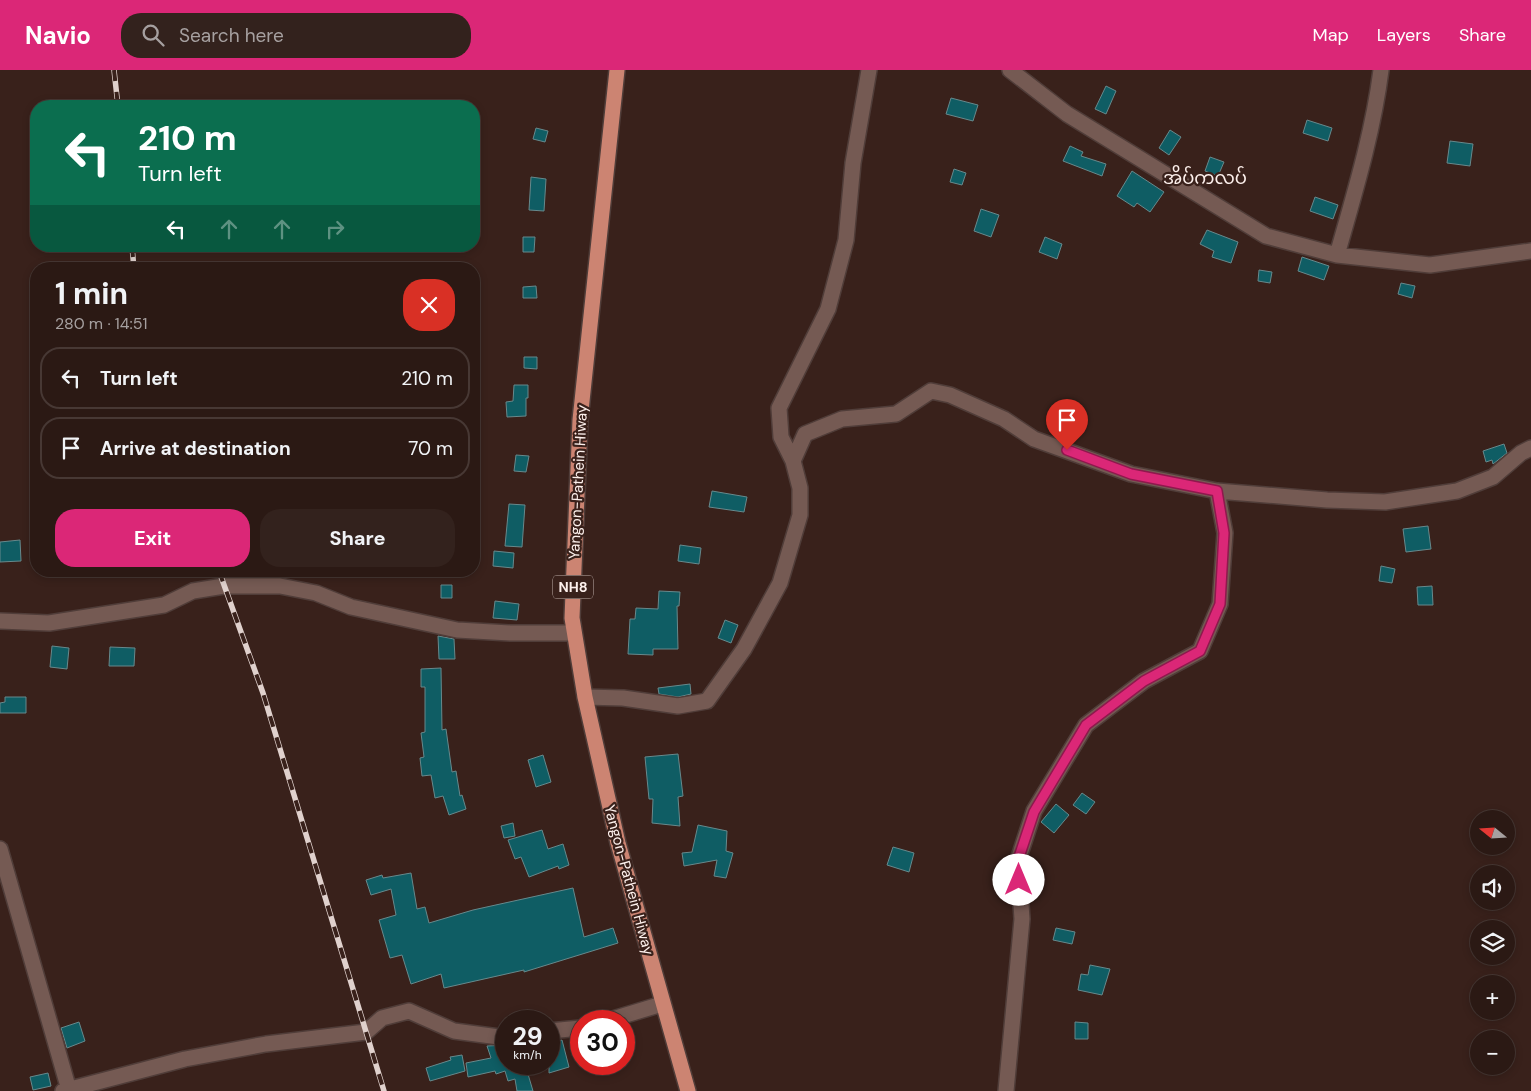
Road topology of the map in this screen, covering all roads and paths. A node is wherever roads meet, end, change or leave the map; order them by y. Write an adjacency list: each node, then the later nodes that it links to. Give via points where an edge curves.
1 (617, 70): 11 (highway, Yangon-Pathein Hiway / NH8, via 580,420)
2 (869, 70): 8 (street, via 853,163 844,249 828,309 779,408 782,437)
3 (1010, 70): 6 (street, via 1067,114 1266,236)
4 (1381, 70): 6 (street, via 1356,188)
5 (1531, 251): 6 (street, via 1430,265)
6 (1337, 255)
7 (1531, 448): 9 (street, via 1493,477 1457,491 1384,502)
8 (793, 461): 9 (street, via 805,434 842,420 896,414 931,391 950,395 1004,419 1034,439 1131,474); 12 (street, via 800,488 800,515 780,583 744,649 708,701 678,706 623,698)
9 (1217, 491): 19 (street, via 1224,533 1220,604 1200,651 1144,681 1086,725 1034,812 1018,860 1022,919)
10 (0, 620): 11 (street, via 49,623 164,605 193,591 216,587 280,586 316,594 351,607 458,630)
11 (574, 634): 12 (highway, Yangon-Pathein Hiway / NH8)
12 (584, 697): 14 (highway, Yangon-Pathein Hiway / NH8, via 618,843)
13 (0, 849): 17 (street)
14 (662, 1004): 15 (street); 18 (highway, Yangon-Pathein Hiway / NH8)
15 (635, 1012)
16 (495, 1036): 17 (street, via 454,1031 409,1011 382,1018 366,1032 266,1044 185,1059)
17 (66, 1090)
18 (688, 1091)
19 (1006, 1091)

